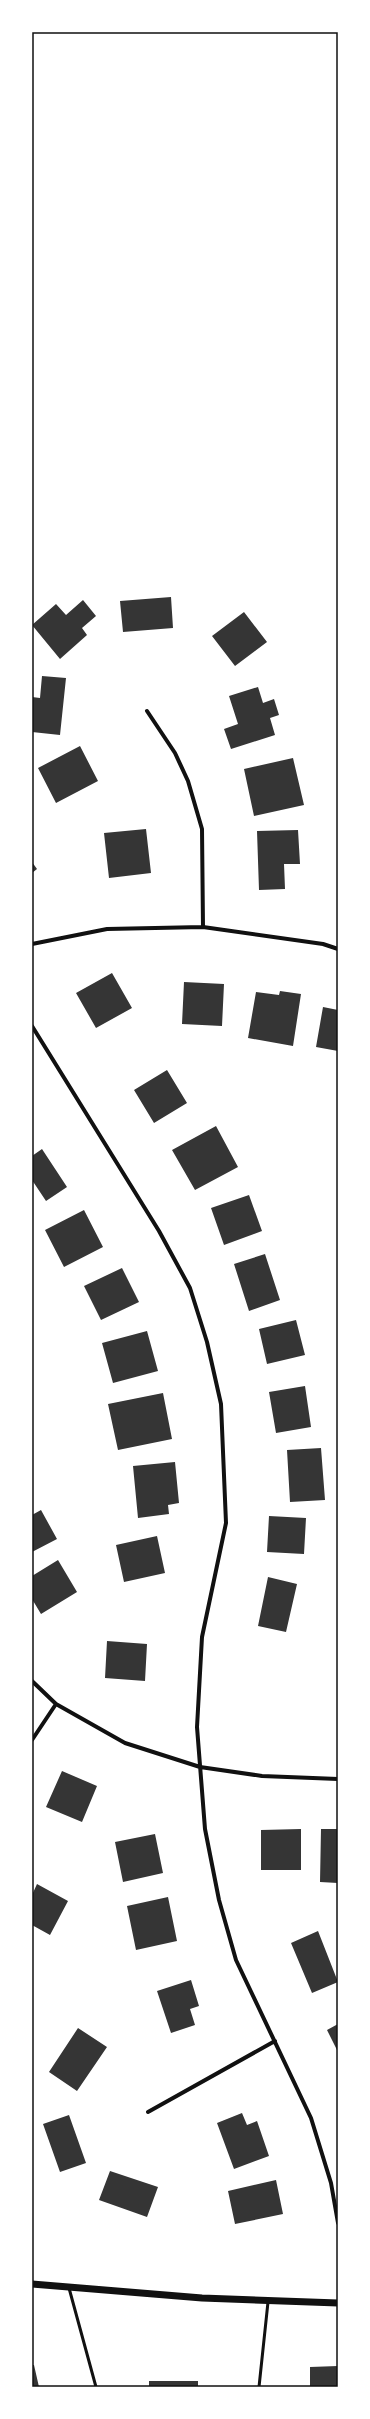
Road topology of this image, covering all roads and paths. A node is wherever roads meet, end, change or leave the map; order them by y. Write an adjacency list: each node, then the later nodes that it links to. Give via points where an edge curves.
1 (147, 711): 2 (street, via 182,767 202,829)
2 (203, 927): 3 (street, via 107,929); 4 (street, via 323,944)
3 (32, 944)
4 (338, 949)
5 (32, 1026): 9 (street, via 159,1231 190,1288 209,1350 221,1404 226,1523 202,1637 197,1727)
6 (32, 1680): 7 (street)
7 (56, 1704): 8 (street); 9 (street, via 125,1743)
8 (32, 1740)
9 (200, 1767): 10 (street, via 262,1776); 11 (street, via 205,1829 219,1900 236,1960)
10 (338, 1779)
11 (275, 2041): 12 (street); 13 (street, via 311,2118 330,2183)
12 (148, 2112)
13 (338, 2223)
14 (32, 2284): 15 (street)
15 (69, 2288): 16 (street); 18 (lane)
16 (268, 2302): 17 (street); 19 (lane)
17 (338, 2303)
18 (96, 2387)
19 (259, 2387)

